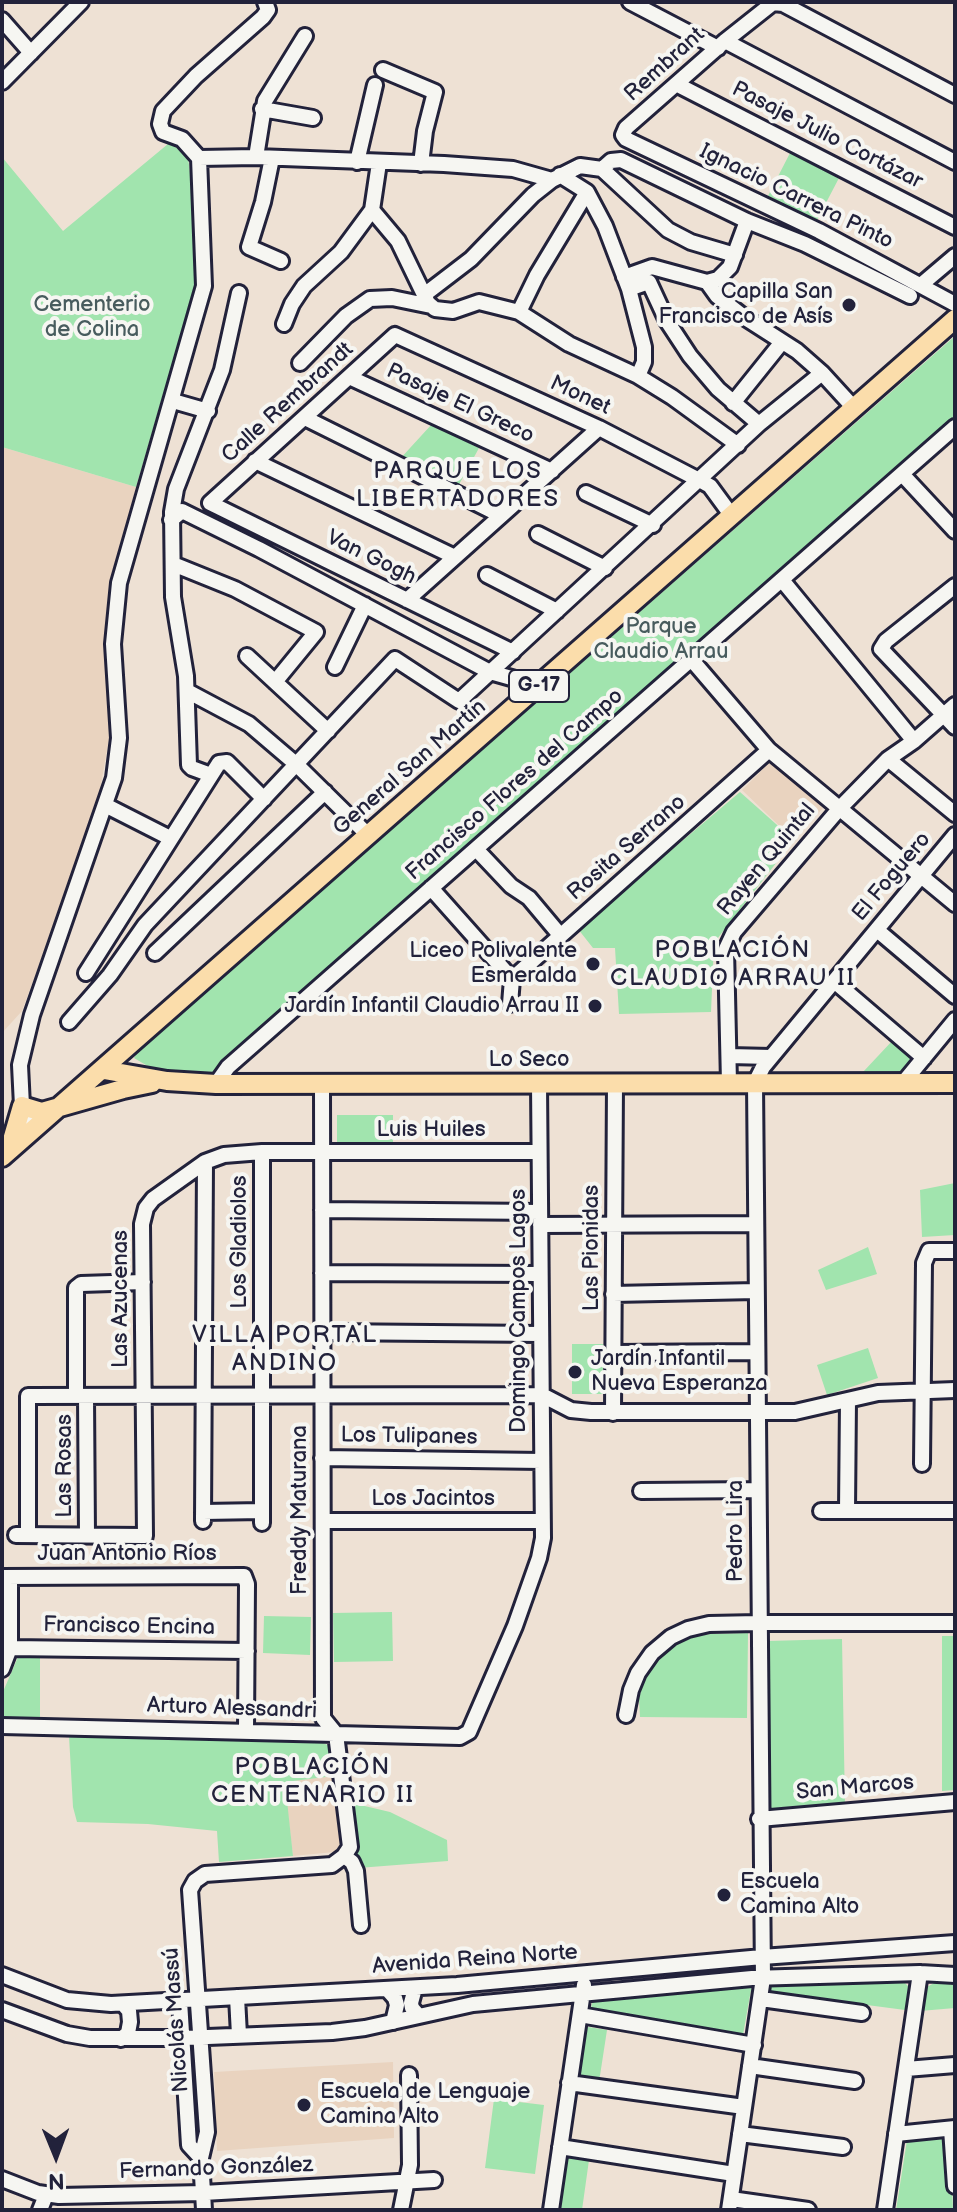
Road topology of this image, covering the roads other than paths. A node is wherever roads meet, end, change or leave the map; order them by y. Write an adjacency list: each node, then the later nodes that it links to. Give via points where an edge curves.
1 (265, 2): 18 (street, via 268,10 254,27 163,111 163,132 182,139)
2 (630, 2): 7 (street)
3 (775, 3): 7 (street, Rembrant); 13 (street)
4 (75, 4): 8 (street)
5 (2, 20): 8 (street)
6 (305, 36): 14 (street)
7 (721, 44): 12 (street, Rembrant); 21 (street)
8 (31, 53): 10 (street)
9 (383, 70): 23 (street, via 435,92)
10 (2, 82)
11 (375, 85): 20 (street)
12 (678, 85): 16 (street, Rembrant); 29 (street, Pasaje Julio Cortázar)
13 (955, 95)
14 (262, 109): 15 (street); 17 (street)
15 (313, 118)
16 (626, 128): 35 (street, Ignacio Carrera Pinto, via 626,139)
17 (256, 157): 18 (street); 19 (street)
18 (199, 158): 49 (street, via 204,286)
19 (272, 158): 20 (street); 32 (street, via 249,247)
20 (357, 162): 22 (street)
21 (955, 162)
22 (379, 163): 23 (street); 27 (street)
23 (421, 164): 25 (street, via 513,169)
24 (602, 169): 25 (street, via 580,166); 28 (street, via 611,161 626,160); 30 (street, via 668,230)
25 (556, 178): 26 (street); 38 (street)
26 (587, 192): 34 (street); 40 (street)
27 (372, 210): 38 (street, via 398,241); 42 (street, via 341,252 304,286)
28 (747, 221): 30 (street); 37 (street)
29 (955, 227)
30 (735, 255): 33 (street, via 727,272)
31 (955, 256): 35 (street)
32 (281, 261)
33 (707, 282): 34 (street, via 652,267); 44 (street, via 726,303)
34 (627, 283): 47 (street, via 644,351); 50 (street, via 649,282 683,347)
35 (922, 284): 39 (street, Ignacio Carrera Pinto)
36 (239, 293): 52 (street)
37 (910, 296)
38 (428, 301): 40 (street, via 446,311 479,302); 45 (street, via 370,299)
39 (955, 304)
40 (519, 312): 47 (street, via 569,344)
41 (955, 319): 51 (main road, General San Martín / G-17)
42 (284, 324)
43 (395, 335): 48 (street, Calle Rembrandt); 56 (street, Monet)
44 (782, 342): 46 (street); 50 (street)
45 (300, 363)
46 (822, 373): 51 (street); 54 (street)
47 (638, 376): 57 (street)
48 (349, 377): 53 (street, Calle Rembrandt); 59 (street, Pasaje El Greco)
49 (173, 401): 52 (street); 97 (street, via 119,583 113,667 118,751)
50 (733, 403): 54 (street)
51 (854, 408): 65 (main road, General San Martín / G-17)
52 (208, 411): 66 (street, via 176,489)
53 (305, 418): 58 (street, Calle Rembrandt); 64 (street)
54 (759, 424): 57 (street)
55 (955, 427): 60 (street, Francisco Flores del Campo)
56 (599, 428): 59 (street); 61 (street, Monet)
57 (738, 445): 61 (street)
58 (255, 461): 63 (street, Calle Rembrandt); 70 (street)
59 (552, 471): 64 (street)
60 (902, 474): 68 (street); 74 (street, Francisco Flores del Campo)
61 (701, 481): 65 (street, Monet); 67 (street)
62 (586, 493): 67 (street)
63 (210, 503): 76 (street, Van Gogh)
64 (500, 515): 70 (street)
65 (732, 516): 85 (main road, General San Martín / G-17)
66 (171, 520): 71 (street); 77 (street, via 182,511)
67 (653, 525): 72 (street)
68 (955, 531)
69 (538, 534): 72 (street)
70 (455, 557): 76 (street)
71 (173, 564): 84 (street, via 235,589 316,632); 86 (street, via 174,614)
72 (605, 568): 78 (street)
73 (487, 575): 78 (street)
74 (782, 580): 81 (street, Francisco Flores del Campo); 90 (street)
75 (955, 586): 88 (street, via 881,649)
76 (407, 600): 79 (street, Van Gogh)
77 (365, 605): 82 (street); 83 (street)
78 (557, 611): 79 (street)
79 (513, 652): 83 (street)
80 (247, 656): 84 (street)
81 (691, 659): 91 (street); 103 (street, Francisco Flores del Campo)
82 (335, 667)
83 (490, 672): 85 (street); 89 (street, via 459,701 395,659)
84 (275, 682): 89 (street)
85 (536, 689): 101 (main road, General San Martín / G-17)
86 (187, 691): 93 (street, via 249,724); 94 (street, via 189,765)
87 (955, 705): 88 (street, Rayen Quintal)
88 (949, 722): 90 (street, Rayen Quintal)
89 (328, 731): 93 (street)
90 (914, 741): 92 (street, Rayen Quintal)
91 (769, 750): 98 (street); 108 (street, Rosita Serrano)
92 (888, 759): 98 (street, Rayen Quintal); 99 (street)
93 (297, 765): 95 (street); 96 (street)
94 (211, 775): 96 (street, via 225,761); 102 (street)
95 (325, 792): 101 (street); 109 (street)
96 (264, 799): 116 (street, via 145,925)
97 (105, 805): 102 (street); 131 (street, via 32,1015 20,1065)
98 (839, 809): 104 (street); 118 (street, Rayen Quintal, via 734,932 726,949)
99 (955, 814)
100 (955, 835): 104 (street, El Foguero)
101 (369, 836): 117 (main road, General San Martín / G-17)
102 (170, 838): 110 (street)
103 (476, 849): 105 (street, Francisco Flores del Campo); 108 (street)
104 (921, 876): 106 (street); 107 (street, El Foguero)
105 (431, 888): 111 (street); 127 (street, Francisco Flores del Campo, via 228,1067)
106 (955, 904)
107 (877, 930): 112 (street, El Foguero); 113 (street)
108 (560, 935): 111 (street, Rosita Serrano)
109 (155, 953)
110 (86, 973)
111 (512, 979): 114 (street)
112 (834, 981): 119 (street, El Foguero); 120 (street)
113 (955, 996)
114 (510, 1004)
115 (955, 1020): 120 (street)
116 (69, 1022)
117 (122, 1053): 121 (main road, General San Martín / G-17); 122 (main road)
118 (729, 1056): 119 (street); 123 (street, Rayen Quintal)
119 (771, 1057): 124 (street, El Foguero)
120 (924, 1058): 125 (street)
121 (104, 1070): 122 (main road, Lo Seco); 132 (main road, General San Martín / G-17)
122 (167, 1081): 127 (main road, Lo Seco); 132 (main road)
123 (729, 1083): 124 (main road, Lo Seco); 130 (main road, Lo Seco)
124 (755, 1083): 125 (main road, Lo Seco); 141 (street, Pedro Lira)
125 (903, 1083): 126 (main road, Lo Seco)
126 (955, 1083)
127 (216, 1084): 128 (main road, Lo Seco)
128 (322, 1084): 129 (main road, Lo Seco); 135 (street, Freddy Maturana)
129 (539, 1084): 130 (main road, Lo Seco); 136 (street, Domingo Campos Lagos)
130 (615, 1084): 142 (street, Las Pionidas)
131 (22, 1106): 132 (main road, via 42,1112); 133 (street); 137 (main road)
132 (58, 1109): 133 (main road, General San Martín / G-17)
133 (30, 1132): 137 (main road, General San Martín / G-17)
134 (262, 1152): 135 (street, Las Azucenas); 138 (street, Las Azucenas); 160 (street, Los Gladiolos)
135 (322, 1152): 136 (street, Luis Huiles); 139 (street, Freddy Maturana)
136 (539, 1152): 140 (street, Domingo Campos Lagos)
137 (6, 1153)
138 (205, 1162): 146 (street, Las Azucenas, via 146,1208); 159 (street)
139 (322, 1210): 140 (street); 144 (street, Freddy Maturana)
140 (540, 1218): 142 (street); 145 (street, Domingo Campos Lagos)
141 (756, 1224): 142 (street); 147 (street, Pedro Lira)
142 (614, 1225): 148 (street, Las Pionidas)
143 (955, 1251): 153 (street, via 929,1251 924,1263)
144 (322, 1273): 145 (street); 149 (street, Freddy Maturana)
145 (540, 1274): 150 (street, Domingo Campos Lagos)
146 (143, 1282): 157 (street, Las Rosas, via 76,1288); 158 (street, Las Azucenas)
147 (756, 1291): 148 (street); 151 (street, Pedro Lira)
148 (613, 1294): 152 (street, Las Pionidas)
149 (322, 1332): 150 (street); 155 (street, Freddy Maturana)
150 (541, 1334): 156 (street, Domingo Campos Lagos)
151 (757, 1352): 152 (street); 162 (street, Pedro Lira)
152 (613, 1353): 163 (street, Las Pionidas)
153 (922, 1389): 154 (street); 161 (street); 166 (street)
154 (955, 1390)
155 (322, 1395): 156 (street); 160 (street); 164 (street, Freddy Maturana)
156 (542, 1395): 163 (street, via 571,1410); 165 (street, Domingo Campos Lagos)
157 (81, 1396): 158 (street); 174 (street, Las Rosas); 174 (street, via 28,1396 22,1535)
158 (144, 1396): 159 (street); 174 (street, Las Azucenas, via 145,1536)
159 (204, 1396): 160 (street); 160 (street, Los Gladiolos, via 203,1516 262,1517)
160 (262, 1396)
161 (848, 1400): 162 (street, via 795,1412); 170 (street)
162 (757, 1412): 163 (street); 167 (street, Pedro Lira)
163 (613, 1413)
164 (322, 1458): 165 (street, Los Tulipanes); 172 (street, Freddy Maturana)
165 (542, 1461): 173 (street, Domingo Campos Lagos)
166 (922, 1464)
167 (758, 1490): 168 (street); 176 (street, Pedro Lira)
168 (641, 1491)
169 (821, 1511): 170 (street)
170 (847, 1511): 171 (street)
171 (955, 1511)
172 (323, 1521): 173 (street, Los Jacintos); 184 (street, Freddy Maturana, via 323,1718)
173 (542, 1521): 185 (street, Domingo Campos Lagos, via 543,1538 530,1585 481,1709 469,1732)
174 (87, 1535)
175 (6, 1577): 178 (street); 179 (street, Juan Antonio Ríos, via 244,1576)
176 (758, 1623): 177 (street); 181 (street, via 709,1624 671,1637 638,1673); 187 (street, Pedro Lira)
177 (955, 1623)
178 (10, 1648): 179 (street, Francisco Encina); 180 (street)
179 (247, 1651): 183 (street)
180 (2, 1669)
181 (626, 1715)
182 (2, 1726): 183 (street, Arturo Alessandri)
183 (246, 1731): 184 (street, Arturo Alessandri)
184 (336, 1734): 185 (street, Arturo Alessandri); 188 (street, Freddy Maturana, via 350,1847)
185 (460, 1737)
186 (955, 1802): 187 (street, San Marcos)
187 (759, 1819): 191 (street, Pedro Lira)
188 (344, 1856): 189 (street, Freddy Maturana, via 356,1871); 201 (street, Nicolás Massú, via 332,1865 205,1874 195,1881 190,1890)
189 (361, 1925)
190 (955, 1943): 191 (street, Avenida Reina Norte)
191 (762, 1957): 194 (street, Avenida Reina Norte); 196 (street, Pedro Lira)
192 (920, 1973): 195 (street, Avenida Reina Norte); 196 (street, Avenida Reina Norte); 217 (street)
193 (2, 1975): 204 (street, Avenida Reina Norte, via 67,2000)
194 (585, 1975): 197 (street, Avenida Reina Norte); 199 (street)
195 (955, 1975)
196 (763, 1978): 199 (street, Avenida Reina Norte); 202 (street, Pedro Lira)
197 (415, 1988): 198 (street, Avenida Reina Norte); 208 (street, via 411,2003)
198 (387, 1989): 200 (street, Avenida Reina Norte); 209 (street, via 397,2005)
199 (583, 1993): 207 (street); 208 (street, Avenida Reina Norte, via 473,2004)
200 (237, 1997): 201 (street, Avenida Reina Norte); 210 (street)
201 (198, 1999): 203 (street, Avenida Reina Norte); 211 (street, Nicolás Massú)
202 (761, 1999): 206 (street); 214 (street, Pedro Lira)
203 (180, 2001): 204 (street, Avenida Reina Norte); 212 (street, Nicolás Massú)
204 (123, 2004): 213 (street, via 130,2022)
205 (2, 2010): 213 (street, Avenida Reina Norte, via 67,2034)
206 (862, 2013)
207 (580, 2015): 214 (street); 220 (street)
208 (419, 2016): 209 (street, Avenida Reina Norte)
209 (393, 2022): 210 (street, Avenida Reina Norte, via 332,2032)
210 (239, 2035): 211 (street, Avenida Reina Norte)
211 (200, 2037): 212 (street, Avenida Reina Norte); 227 (street, Nicolás Massú, via 207,2132)
212 (183, 2038): 213 (street, Avenida Reina Norte); 227 (street, Nicolás Massú, via 189,2145)
213 (121, 2039)
214 (754, 2045): 216 (street, Pedro Lira)
215 (955, 2065): 217 (street)
216 (750, 2066): 219 (street); 221 (street, Pedro Lira)
217 (906, 2069): 224 (street)
218 (409, 2075): 231 (street)
219 (855, 2081)
220 (569, 2083): 221 (street); 225 (street)
221 (744, 2107): 223 (street, Pedro Lira)
222 (953, 2128): 224 (street); 232 (street)
223 (740, 2134): 226 (street); 228 (street, Pedro Lira)
224 (896, 2134): 241 (street)
225 (560, 2147): 228 (street); 239 (street)
226 (843, 2147)
227 (201, 2158): 233 (street, Nicolás Massú)
228 (734, 2174): 235 (street, Pedro Lira)
229 (2, 2179): 234 (street, Fernando González)
230 (434, 2180): 231 (street, Fernando González)
231 (407, 2182): 233 (street, Fernando González); 238 (street)
232 (955, 2186)
233 (203, 2193): 234 (street, Fernando González); 237 (street, Nicolás Massú)
234 (46, 2195): 236 (street)
235 (730, 2204): 240 (street)
236 (40, 2210)
237 (204, 2210)
238 (401, 2210)
239 (551, 2210)
240 (808, 2210)
241 (885, 2210)

